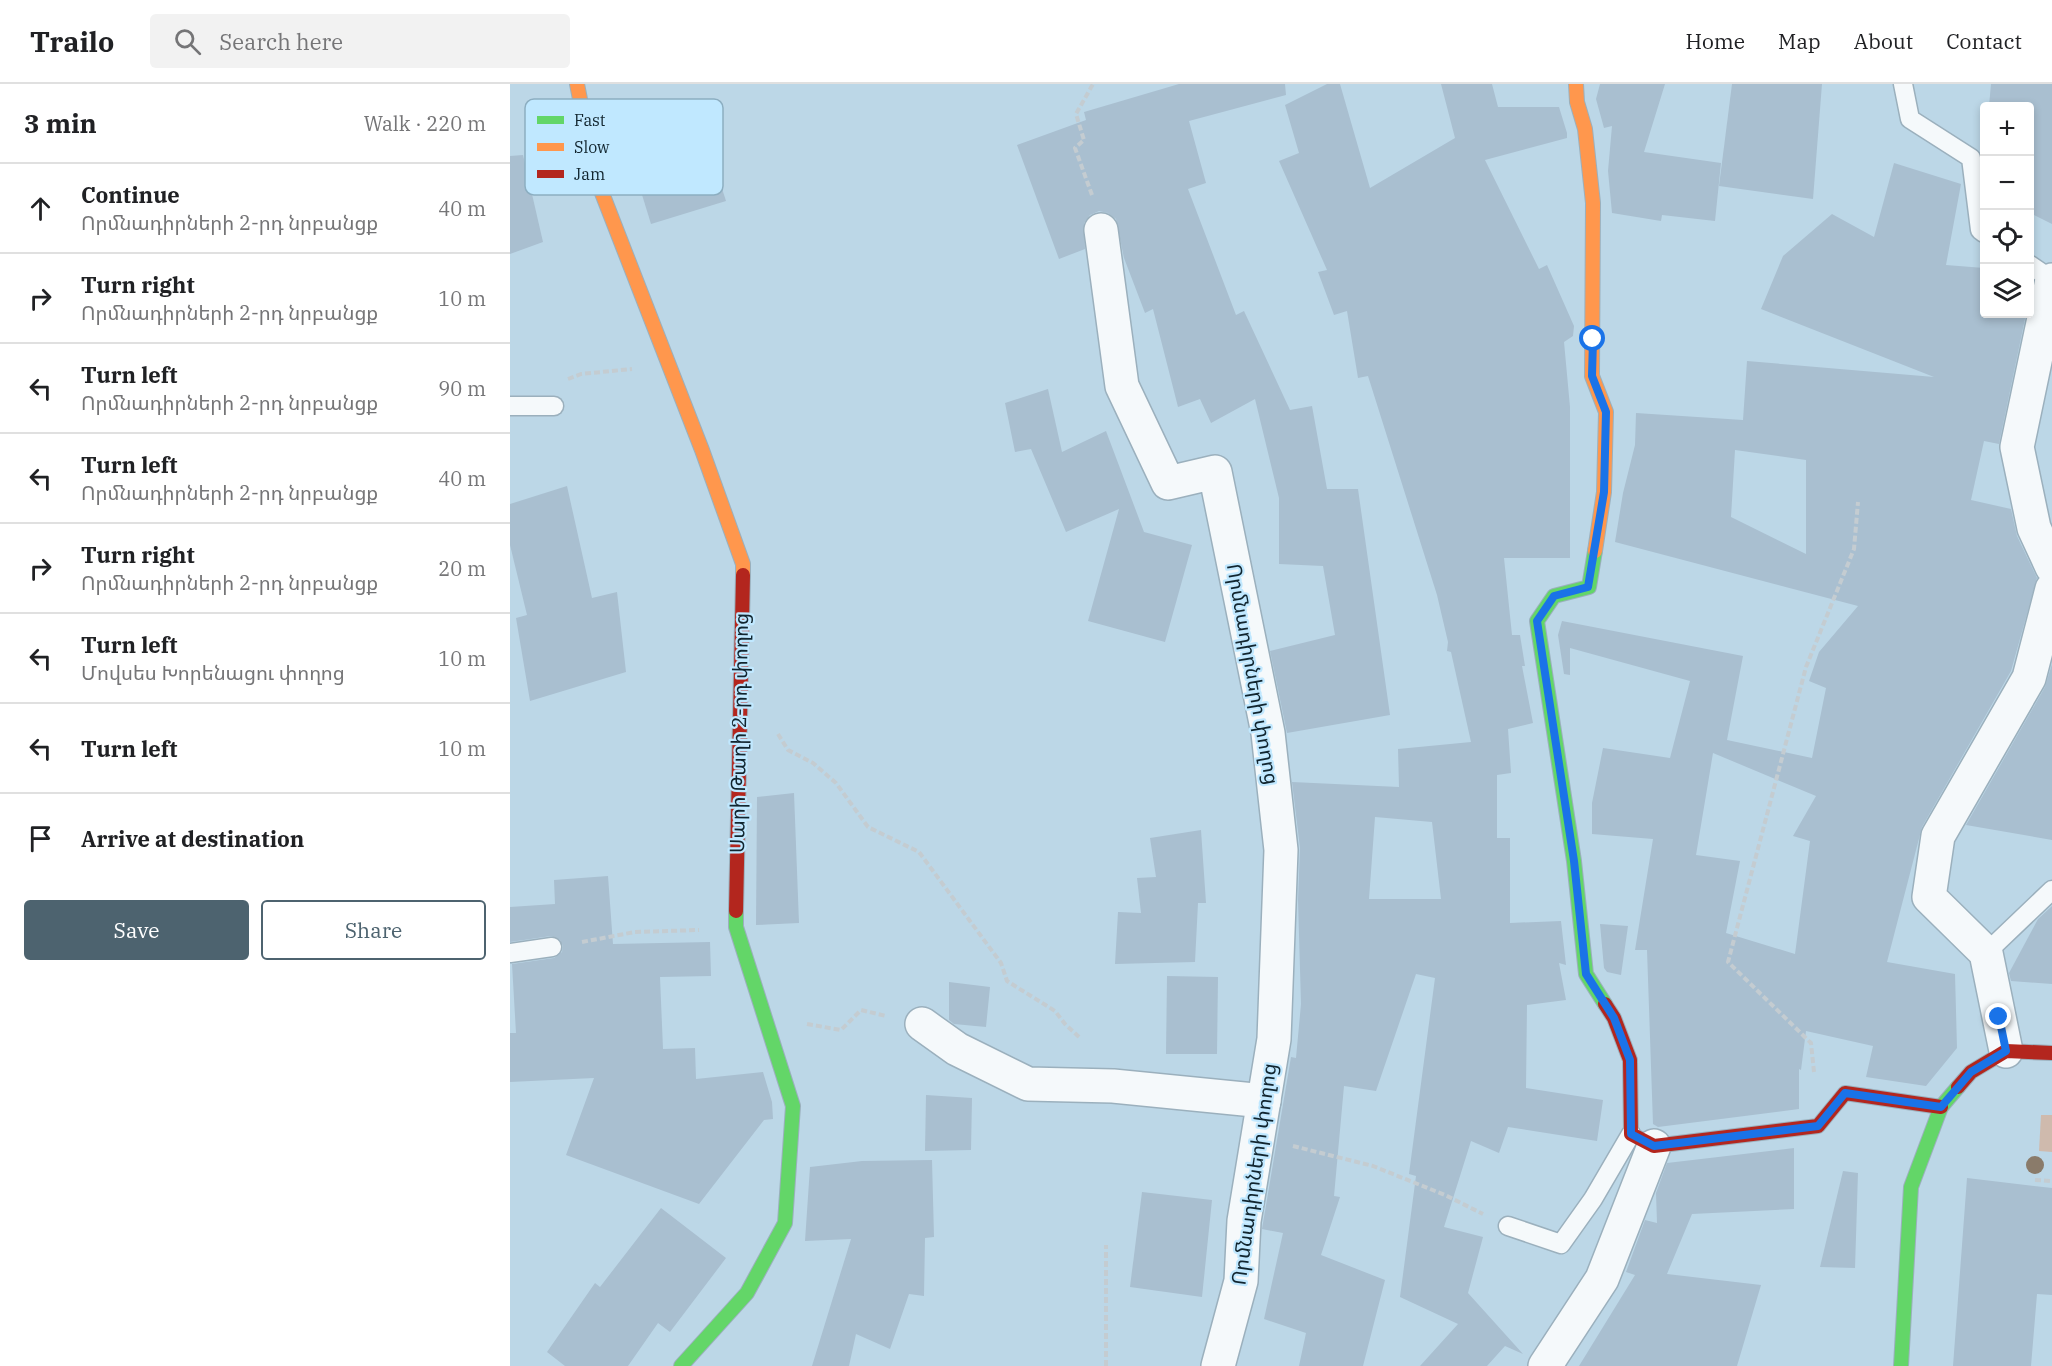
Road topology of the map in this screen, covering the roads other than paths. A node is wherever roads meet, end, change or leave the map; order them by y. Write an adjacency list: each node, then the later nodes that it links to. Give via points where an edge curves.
1 (577, 84): 4 (street, Սարի Թաղի 2-րդ փողոց)
2 (1576, 84): 23 (street, via 1593,203 1592,376 1606,412 1604,492 1588,587 1554,596 1537,621 1574,861 1586,974 1614,1018 1630,1060)
3 (1903, 84): 7 (lane, via 1910,119 1971,158)
4 (580, 99)
5 (603, 195): 25 (street, Սարի Թաղի 2-րդ փողոց, via 743,564 736,927 793,1106 785,1223 747,1293)
6 (1101, 230): 21 (street, Որմնադիրների փողոց, via 1122,386 1142,429 1168,483 1215,472 1268,733 1281,850 1274,1039)
7 (1980, 230)
8 (2034, 268): 9 (lane)
9 (2052, 280): 12 (street, via 2017,447 2034,528)
10 (510, 406): 11 (lane)
11 (554, 406)
12 (2052, 567)
13 (2052, 589): 17 (street, via 2029,678 1938,836 1929,897)
14 (2052, 890): 17 (lane)
15 (552, 947): 16 (lane)
16 (510, 953)
17 (1986, 953): 19 (street)
18 (921, 1024): 21 (street, via 957,1049 1028,1084 1113,1086)
19 (2006, 1051): 20 (street); 22 (street, via 1971,1072)
20 (2052, 1053)
21 (1264, 1101): 26 (street, Որմնադիրների փողոց, via 1244,1221 1241,1281)
22 (1941, 1107): 23 (street, via 1845,1093 1818,1126); 28 (street, via 1911,1186)
23 (1643, 1140): 24 (lane, via 1561,1244); 27 (street, via 1602,1279)
24 (1508, 1226)
25 (681, 1366)
26 (1218, 1366)
27 (1545, 1366)
28 (1901, 1366)

